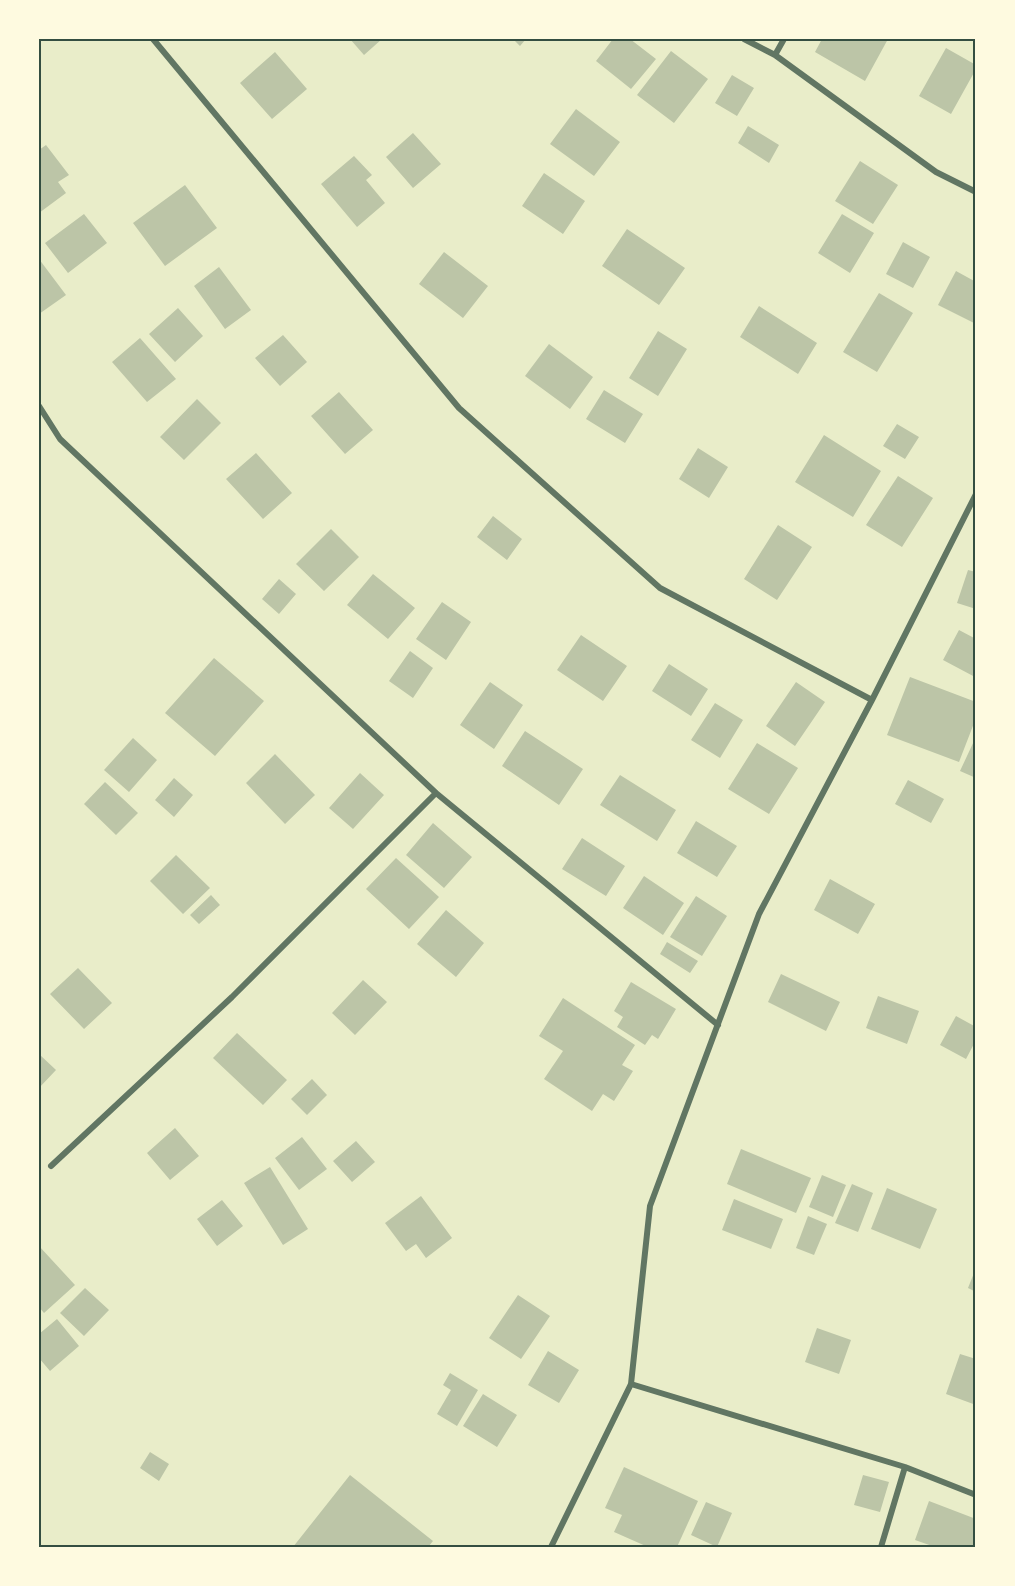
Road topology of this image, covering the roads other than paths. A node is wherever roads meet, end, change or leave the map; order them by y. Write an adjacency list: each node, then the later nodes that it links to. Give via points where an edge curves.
1 (153, 39): 8 (street, via 459,408 660,588)
2 (744, 39): 4 (street)
3 (784, 39): 4 (street)
4 (776, 55): 5 (street, via 936,172)
5 (976, 192)
6 (39, 406): 9 (street, via 60,439)
7 (976, 494): 8 (street)
8 (872, 700): 10 (street, via 759,914)
9 (436, 793): 10 (street); 11 (street, via 232,997)
10 (718, 1025): 12 (street, via 650,1206)
11 (51, 1166)
12 (631, 1384): 13 (street); 15 (street)
13 (905, 1467): 14 (street); 16 (street)
14 (976, 1495)
15 (551, 1547)
16 (882, 1547)

